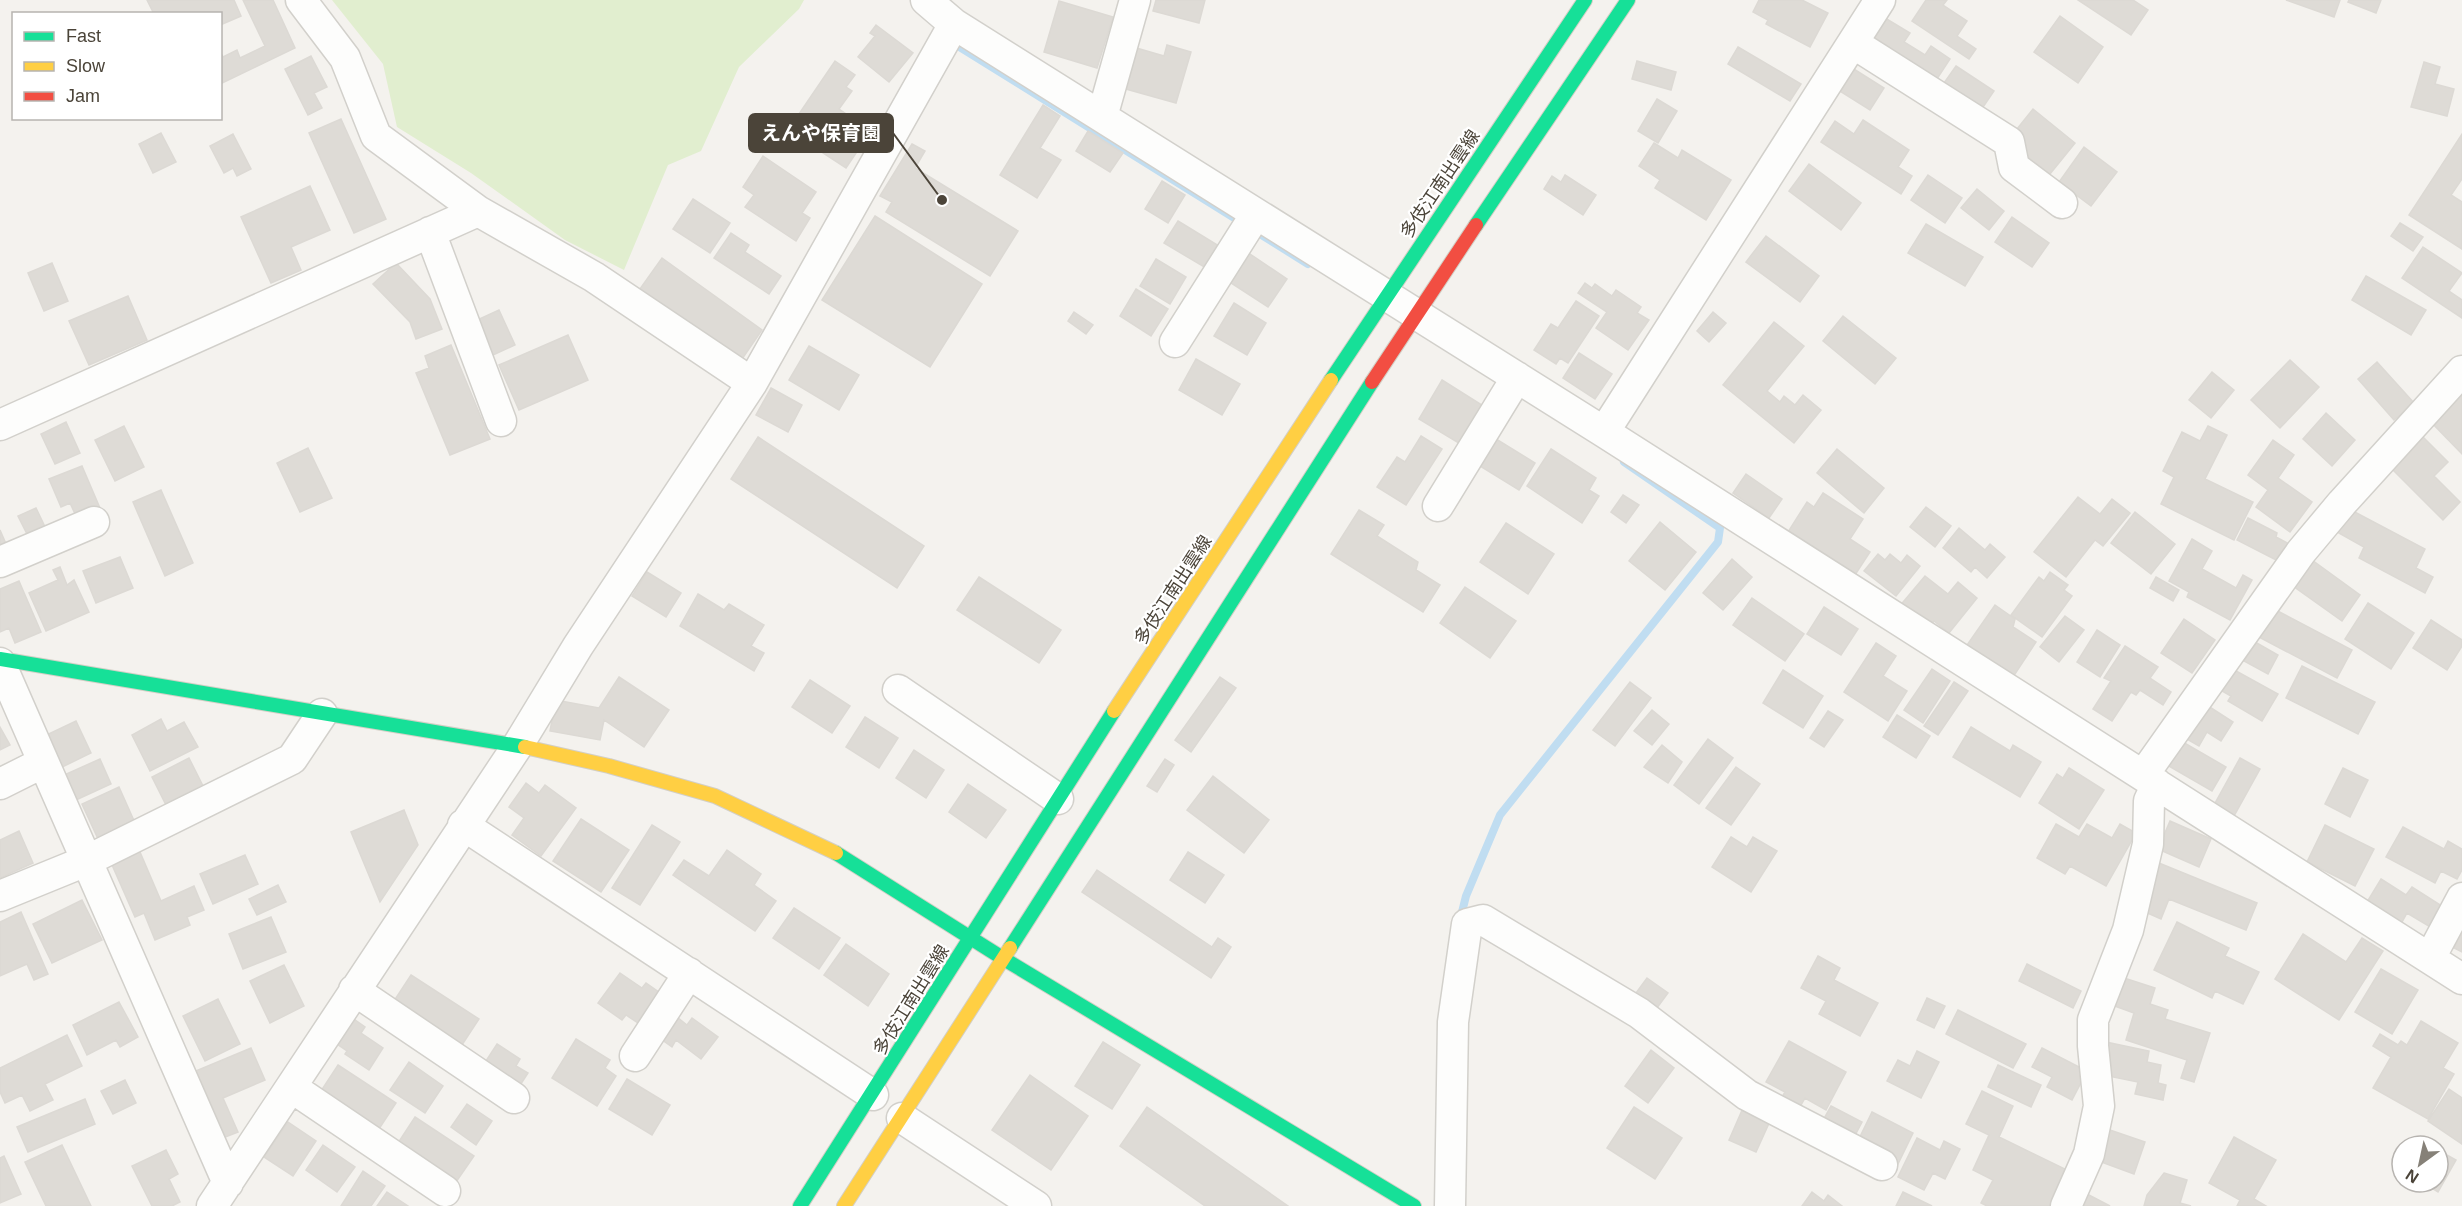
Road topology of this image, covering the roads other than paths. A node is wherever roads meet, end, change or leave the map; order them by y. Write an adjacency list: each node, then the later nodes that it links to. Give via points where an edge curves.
1 (301, 0): 11 (street, via 345,58 376,136)
2 (927, 0): 7 (street)
3 (1135, 0): 9 (street)
4 (1585, 0): 14 (main road, 多伎江南出雲線)
5 (1628, 0): 15 (main road)
6 (1880, 0): 8 (street)
7 (954, 24): 9 (street); 19 (street)
8 (1853, 43): 10 (street, via 2009,142 2014,167); 22 (street)
9 (1102, 117): 12 (street)
10 (2062, 202)
11 (478, 211): 13 (street); 19 (street, via 594,277)
12 (1256, 214): 14 (street); 16 (street)
13 (430, 232): 20 (street); 21 (street)
14 (1387, 296): 15 (street); 34 (main road, 多伎江南出雲線)
15 (1416, 314): 18 (street); 41 (main road)
16 (1175, 342)
17 (2462, 370): 32 (street, via 2301,552)
18 (1517, 377): 22 (street); 23 (street)
19 (752, 383): 30 (street, via 578,646)
20 (501, 422)
21 (0, 425)
22 (1604, 432): 32 (street)
23 (1438, 506)
24 (94, 522): 25 (street)
25 (0, 562)
26 (0, 659): 29 (main road)
27 (0, 663): 31 (street)
28 (898, 690): 34 (street)
29 (322, 714): 30 (main road); 36 (street, via 292,759)
30 (518, 745): 35 (street); 39 (main road, via 715,796 846,858)
31 (42, 763): 33 (street); 36 (street)
32 (2150, 779): 40 (street); 59 (street, via 2148,844 2128,930 2093,1020 2098,1106 2089,1154)
33 (0, 784)
34 (1058, 799): 39 (main road, 多伎江南出雲線)
35 (463, 825): 42 (street); 44 (street)
36 (86, 861): 37 (street); 52 (street)
37 (0, 896)
38 (2462, 898): 40 (street)
39 (971, 938): 41 (main road); 47 (main road, 多伎江南出雲線)
40 (2430, 958): 43 (street)
41 (1004, 959): 49 (main road); 53 (main road)
42 (689, 973): 45 (street); 47 (street)
43 (2462, 979)
44 (354, 990): 46 (street); 48 (street)
45 (635, 1056)
46 (291, 1087): 51 (street); 52 (street)
47 (873, 1095): 54 (main road, 多伎江南出雲線)
48 (514, 1098)
49 (902, 1118): 55 (main road); 56 (street)
50 (1882, 1165): 58 (street, via 1747,1095 1639,1013 1483,920 1467,924 1454,1022)
51 (445, 1191)
52 (220, 1194)
53 (1381, 1198): 57 (main road)
54 (800, 1206)
55 (844, 1206)
56 (1036, 1206)
57 (1414, 1206)
58 (1450, 1206)
59 (2066, 1206)

